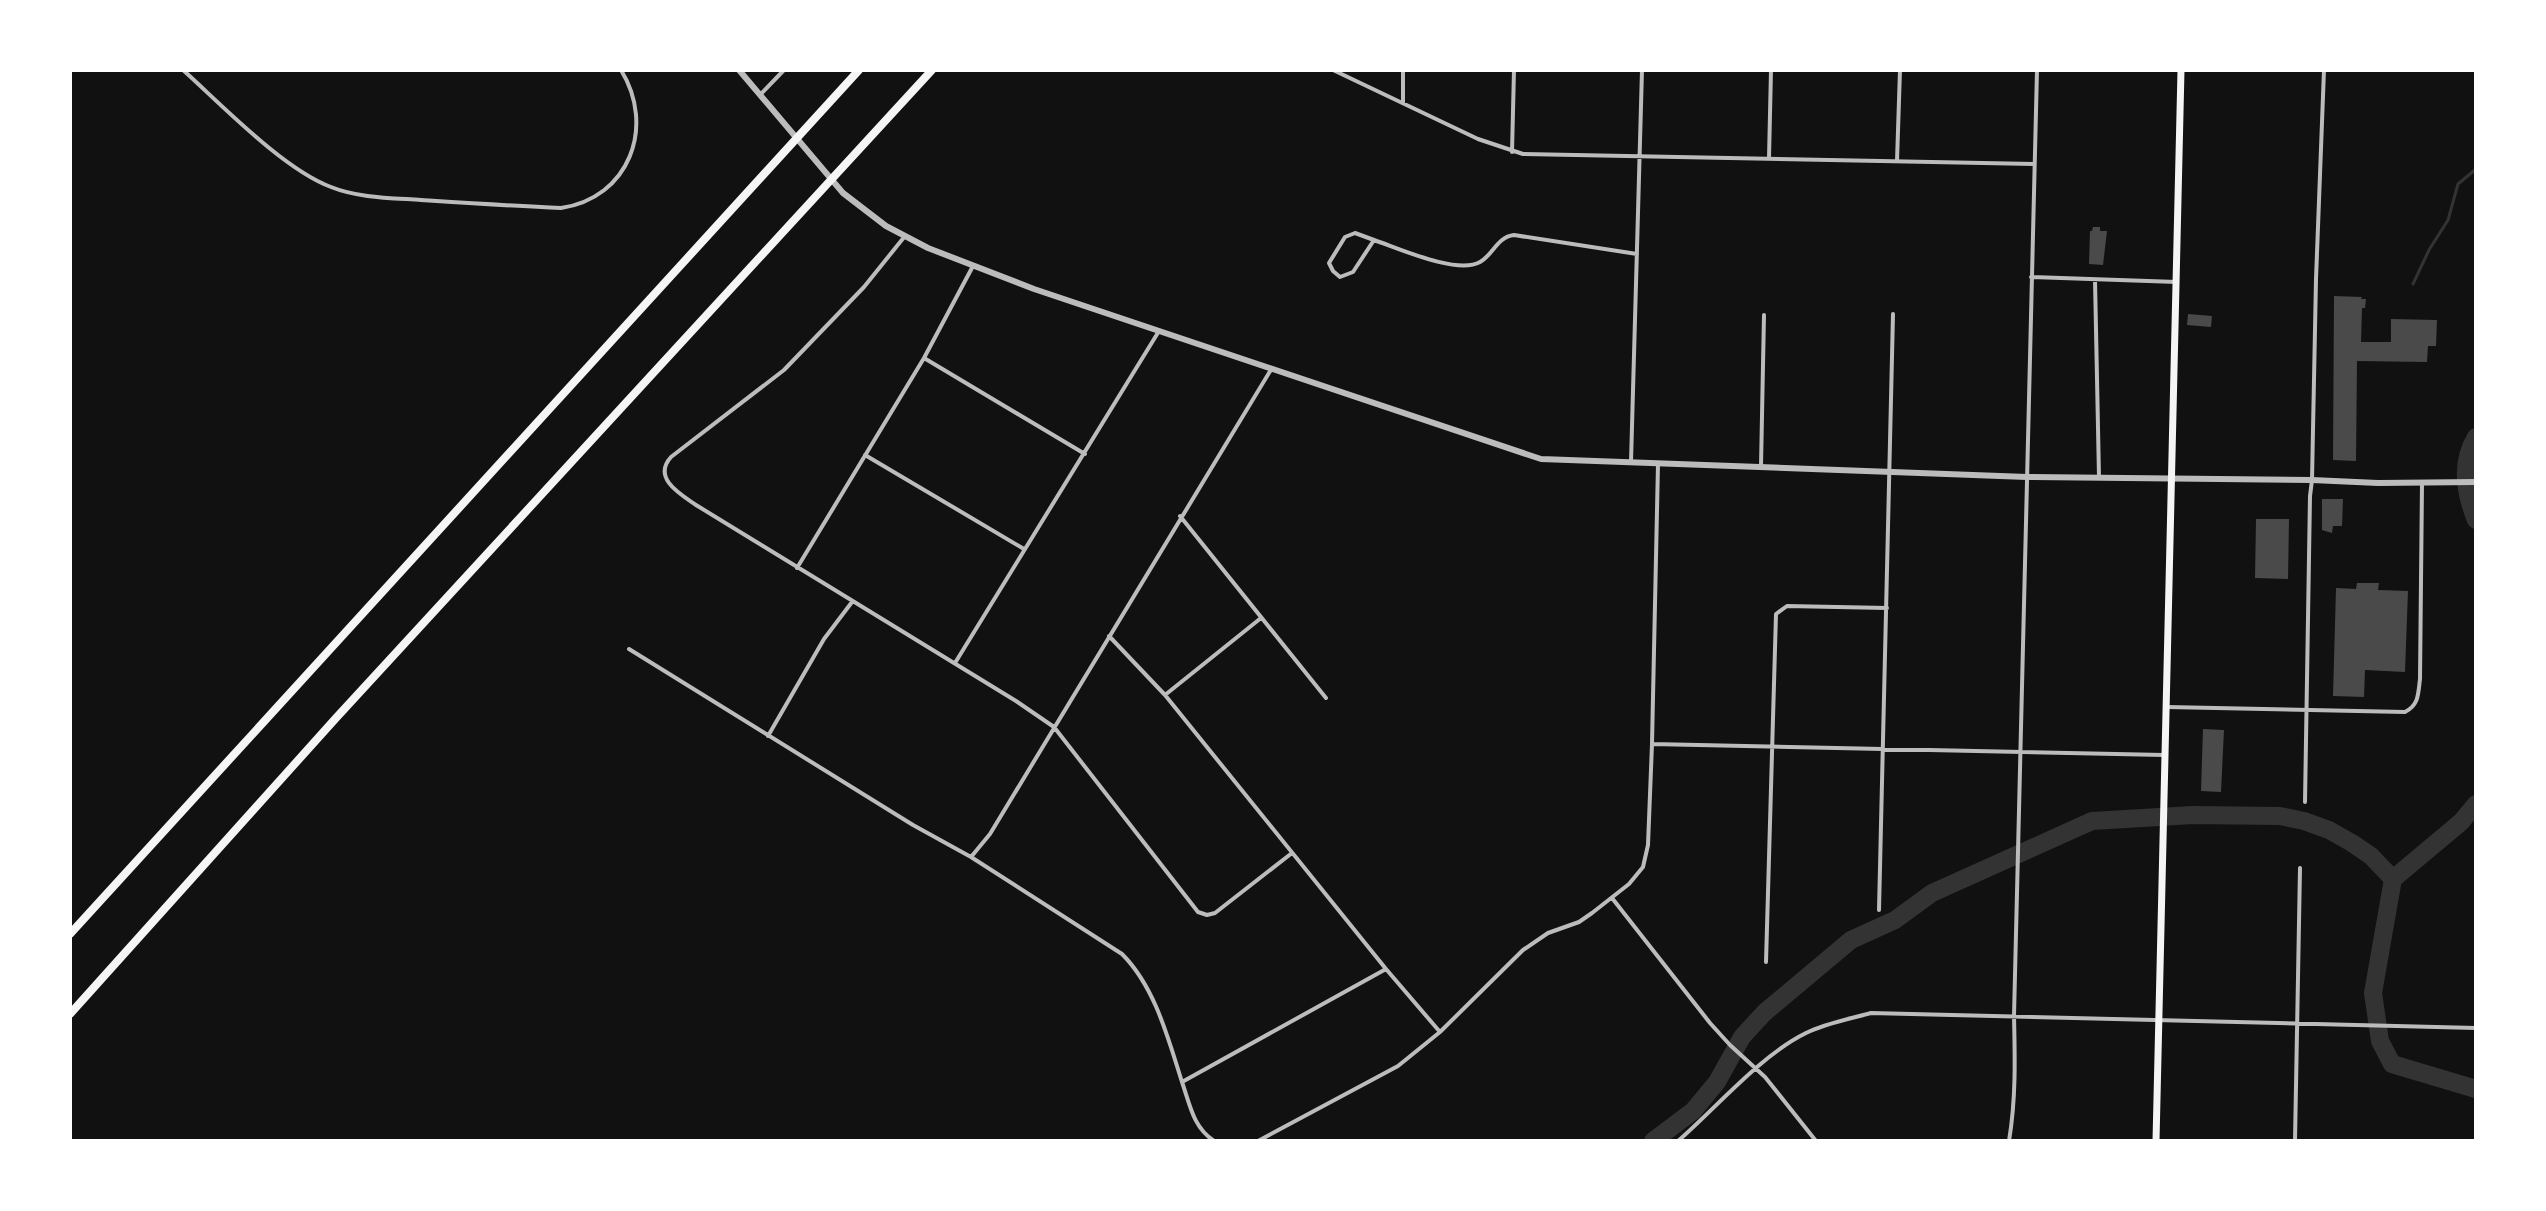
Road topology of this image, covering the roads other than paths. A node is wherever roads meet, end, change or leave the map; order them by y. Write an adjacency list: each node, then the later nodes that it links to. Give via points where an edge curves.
1 (183, 70): 2 (street, via 282,157 331,188 398,199 561,208 595,198 628,160 637,113)
2 (621, 70)
3 (739, 70): 16 (street)
4 (784, 70): 16 (street)
5 (859, 70): 73 (highway)
6 (932, 70): 76 (highway)
7 (1333, 70): 17 (street)
8 (1403, 70): 17 (street)
9 (1514, 70): 18 (street)
10 (1642, 70): 19 (street)
11 (1771, 70): 20 (street)
12 (1900, 70): 21 (street)
13 (2037, 70): 22 (street)
14 (2181, 70): 29 (main road)
15 (2324, 70): 44 (street)
16 (760, 95): 23 (street, via 843,193)
17 (1403, 103): 18 (street)
18 (1512, 152): 19 (street)
19 (1639, 156): 20 (street); 25 (street)
20 (1769, 158): 21 (street)
21 (1897, 161): 22 (street)
22 (2034, 164): 27 (street)
23 (905, 236): 26 (street); 49 (street, via 784,370 666,462 664,474 671,487)
24 (1374, 240): 24 (street, via 1355,233 1345,237 1330,267 1340,277 1347,276); 25 (street, via 1461,266 1481,262 1514,235)
25 (1637, 254): 37 (street)
26 (973, 266): 32 (street); 33 (street)
27 (2031, 277): 28 (street); 41 (street)
28 (2095, 280): 29 (street); 42 (street)
29 (2177, 282): 43 (main road)
30 (1893, 314): 40 (street)
31 (1764, 315): 39 (street)
32 (1160, 331): 34 (street); 35 (street)
33 (924, 358): 35 (street); 36 (street)
34 (1272, 368): 37 (street, via 1541,459); 47 (street)
35 (1085, 454): 48 (street)
36 (865, 455): 48 (street); 49 (street)
37 (1631, 464): 38 (street)
38 (1658, 464): 39 (street); 62 (street)
39 (1761, 466): 40 (street)
40 (1890, 470): 41 (street); 51 (street)
41 (2027, 477): 42 (street); 65 (street)
42 (2099, 477): 43 (street)
43 (2170, 479): 44 (street); 58 (main road)
44 (2312, 480): 46 (street); 59 (street)
45 (2476, 482): 46 (street)
46 (2422, 483): 59 (street, via 2418,701 2405,712)
47 (1180, 516): 52 (street); 53 (street)
48 (1024, 549): 55 (street)
49 (797, 568): 50 (street)
50 (852, 602): 55 (street); 61 (street, via 824,639)
51 (1887, 608): 63 (street, via 1780,609 1775,620); 64 (street)
52 (1261, 618): 56 (street); 57 (street)
53 (1109, 636): 56 (street); 60 (street)
54 (629, 649): 61 (street)
55 (955, 663): 60 (street)
56 (1165, 695): 68 (street)
57 (1326, 698)
58 (2167, 707): 59 (street); 66 (main road)
59 (2307, 710): 67 (street)
60 (1054, 727): 68 (street, via 1198,912 1215,913); 69 (street)
61 (768, 736): 69 (street)
62 (1652, 744): 63 (street); 71 (street, via 1647,857 1638,875)
63 (1771, 746): 64 (street); 74 (street)
64 (1884, 748): 65 (street); 72 (street)
65 (2021, 751): 66 (street); 77 (street)
66 (2164, 755): 78 (main road)
67 (2305, 802)
68 (1292, 853): 75 (street)
69 (971, 857): 83 (street, via 1122,954 1137,969)
70 (2300, 868): 79 (street)
71 (1612, 898): 81 (street, via 1579,922 1548,933 1523,950); 82 (street, via 1730,1045)
72 (1879, 910)
73 (70, 934)
74 (1766, 962)
75 (1386, 969): 81 (street); 83 (street)
76 (70, 1014)
77 (2014, 1016): 78 (street); 82 (street, via 1871,1013 1806,1033); 88 (street)
78 (2159, 1019): 79 (street); 89 (main road)
79 (2298, 1023): 80 (street); 90 (street)
80 (2476, 1028)
81 (1440, 1032): 85 (street, via 1398,1066)
82 (1757, 1069): 86 (street); 87 (street)
83 (1182, 1082): 84 (street, via 1192,1115)
84 (1214, 1141)
85 (1258, 1141)
86 (1678, 1141)
87 (1816, 1141)
88 (2009, 1141)
89 (2156, 1141)
90 (2295, 1141)

